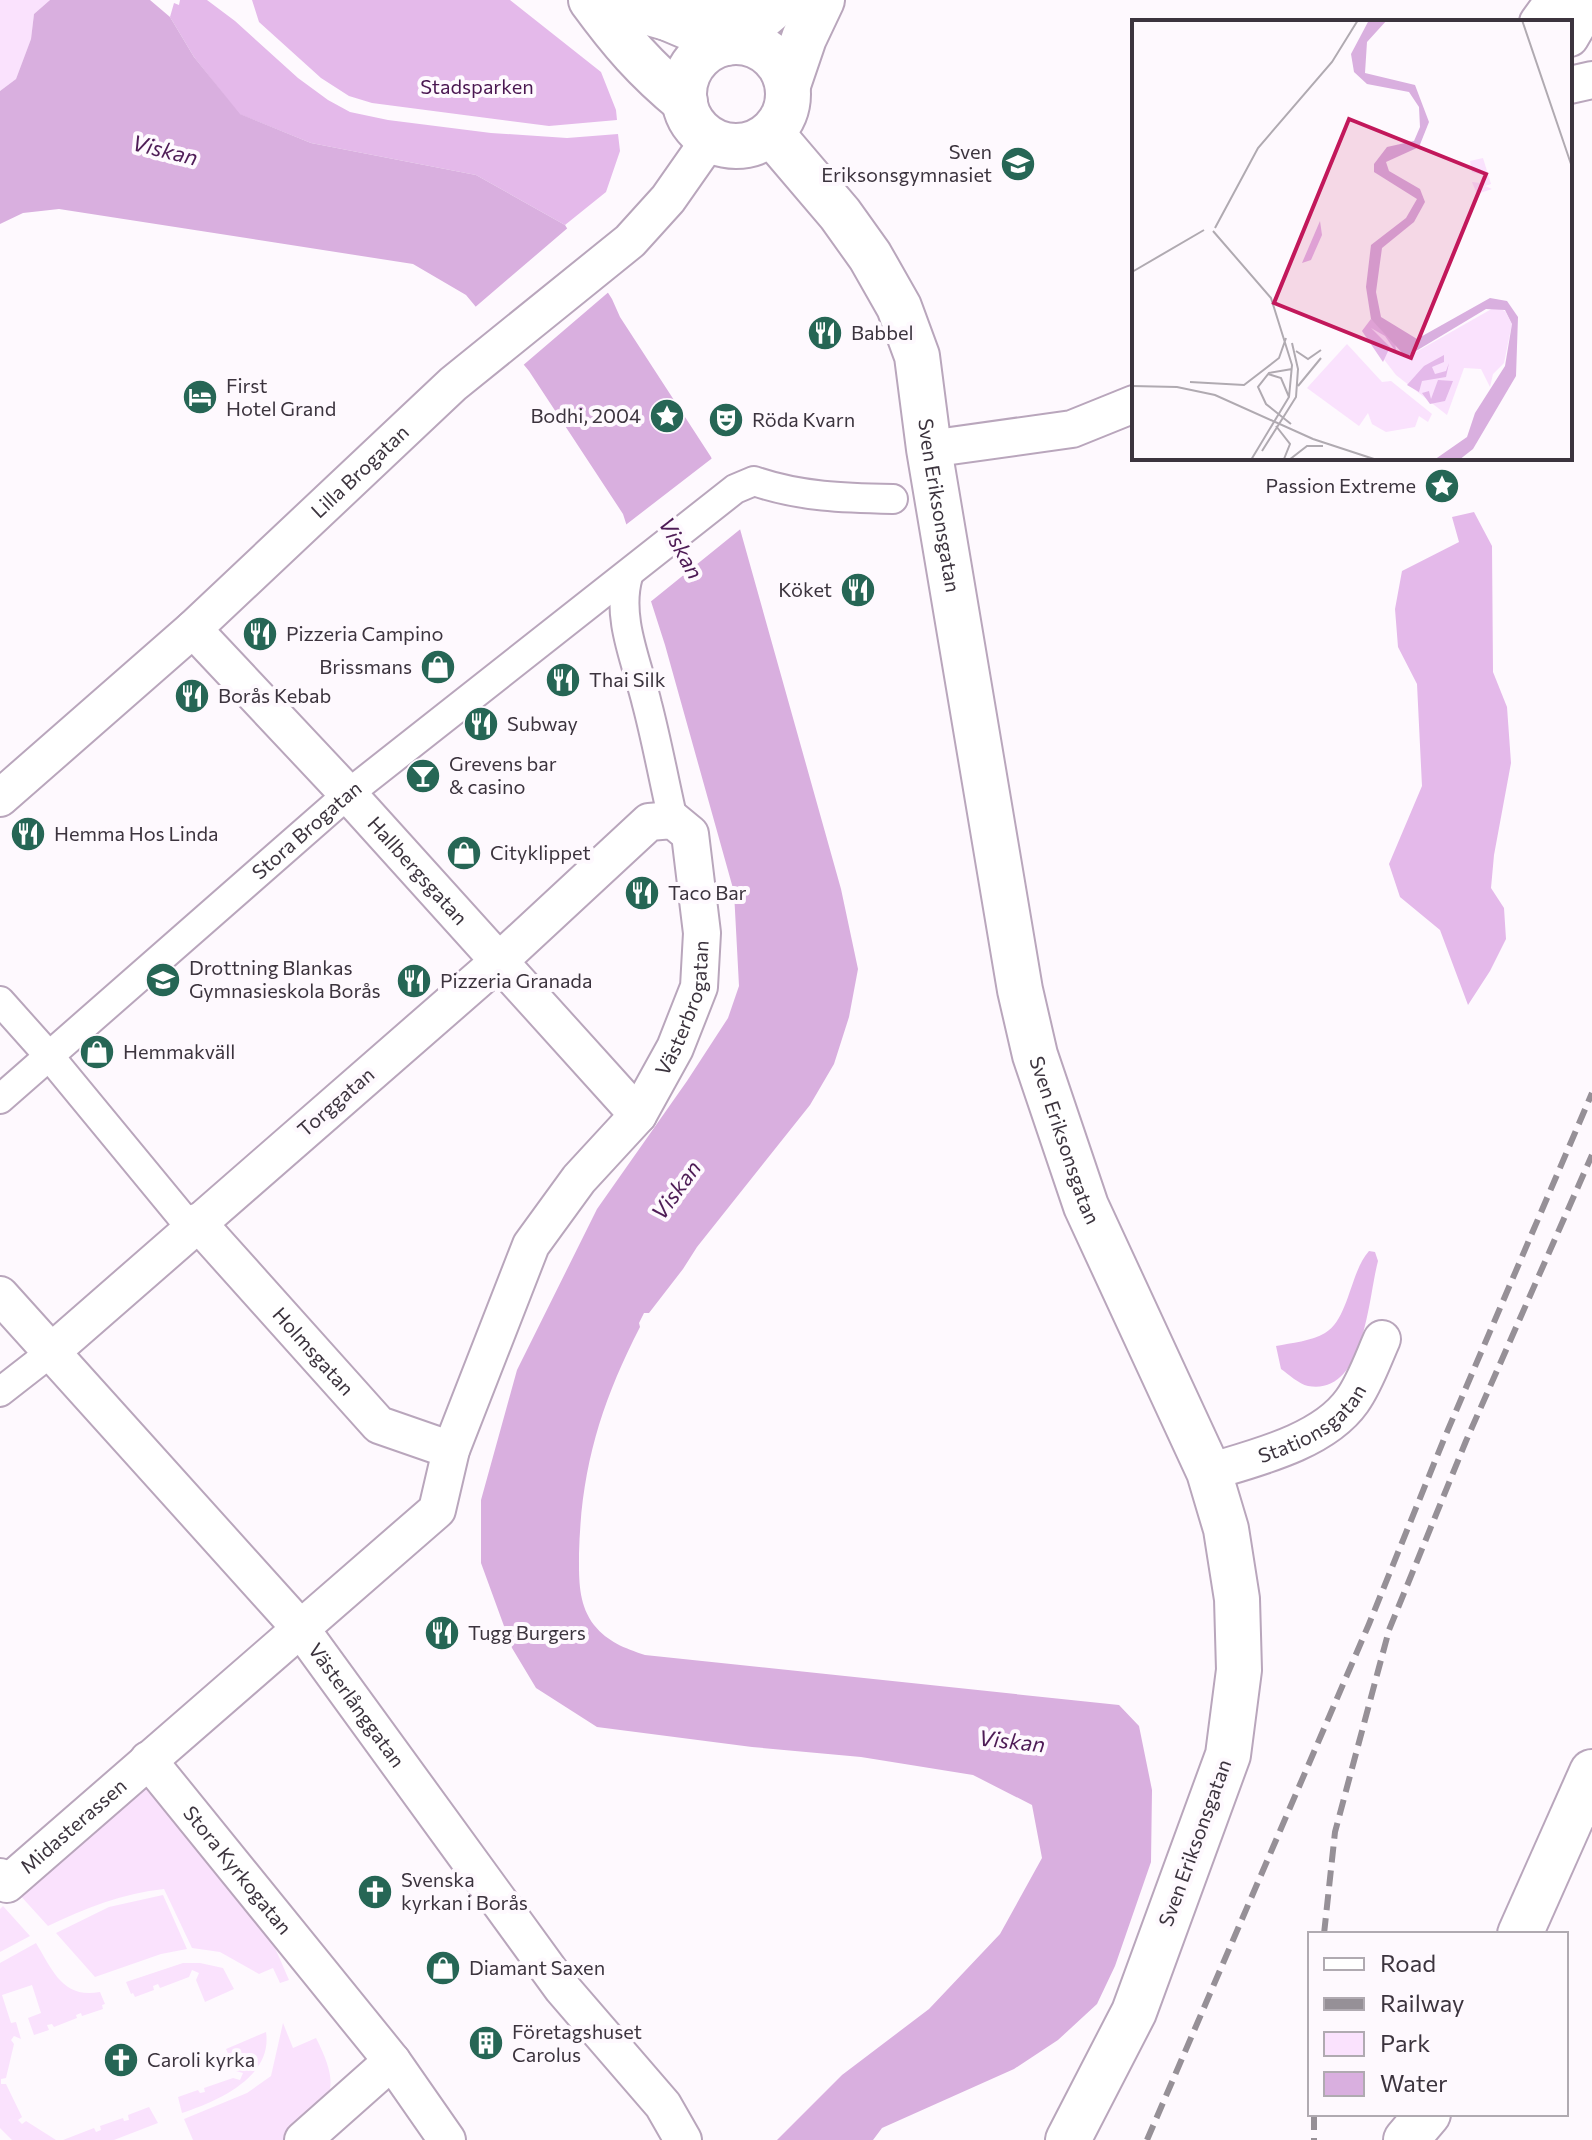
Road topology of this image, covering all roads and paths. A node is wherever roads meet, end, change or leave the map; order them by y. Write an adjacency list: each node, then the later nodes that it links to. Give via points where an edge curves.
1 (591, 0): 13 (street, via 640,63)
2 (604, 0): 8 (street, via 667,18 710,12)
3 (782, 0): 8 (street)
4 (822, 0): 11 (street)
5 (1554, 0): 7 (street)
6 (1592, 0): 9 (street)
7 (1539, 20)
8 (731, 29): 11 (street, via 771,55); 13 (street, via 695,62 686,81)
9 (1572, 35)
10 (1592, 80): 12 (street)
11 (788, 85): 14 (street, via 784,115)
12 (1572, 85)
13 (685, 102): 15 (street, via 693,123)
14 (771, 133): 15 (street, via 741,146); 17 (street, Sven Eriksonsgatan, via 840,214 899,307 917,356)
15 (710, 139): 20 (street, Lilla Brogatan, via 630,241 453,384)
16 (1132, 405): 17 (street, via 1072,429)
17 (929, 449): 35 (street, Sven Eriksonsgatan, via 1035,1055 1086,1206)
18 (893, 499): 19 (street, via 821,496 754,481 735,489)
19 (628, 576): 21 (street, Stora Brogatan); 23 (street, Västerbrogatan, via 624,614)
20 (193, 629): 21 (street, Hallbergsgatan); 22 (street, Lilla Brogatan)
21 (348, 794): 24 (street, Hallbergsgatan); 26 (street, Stora Brogatan)
22 (0, 798)
23 (673, 820): 24 (street, Torggatan, via 649,822); 28 (street, Västerbrogatan, via 690,834 702,933 699,987 675,1048)
24 (498, 962): 28 (street, Hallbergsgatan); 29 (street, Torggatan)
25 (0, 1001): 26 (street, Holmsgatan)
26 (50, 1057): 27 (street, Stora Brogatan); 29 (street, Holmsgatan)
27 (0, 1099)
28 (638, 1115): 34 (street, Västerbrogatan, via 579,1179 531,1245)
29 (194, 1225): 32 (street, Torggatan); 34 (street, Holmsgatan, via 379,1425)
30 (0, 1295): 32 (street, Västerlånggatan)
31 (1382, 1339): 35 (street, Stationsgatan, via 1352,1402 1320,1431)
32 (50, 1353): 33 (street, Torggatan); 36 (street, Västerlånggatan)
33 (0, 1392)
34 (451, 1450): 36 (street, Västerbrogatan, via 437,1510)
35 (1209, 1472): 46 (street, Sven Eriksonsgatan, via 1226,1529 1237,1599 1239,1670 1228,1755 1134,2012)
36 (301, 1629): 37 (street); 45 (street, Västerlånggatan, via 562,1988 663,2105)
37 (148, 1760): 39 (street, Midasterassen, via 7,1884); 41 (street, Stora Kyrkogatan)
38 (1592, 1772): 40 (street)
39 (0, 1877)
40 (1521, 1932)
41 (392, 2061): 43 (street); 44 (street, Stora Kyrkogatan)
42 (1426, 2116): 47 (street)
43 (303, 2140)
44 (447, 2140)
45 (683, 2140)
46 (1068, 2140)
47 (1406, 2140)

